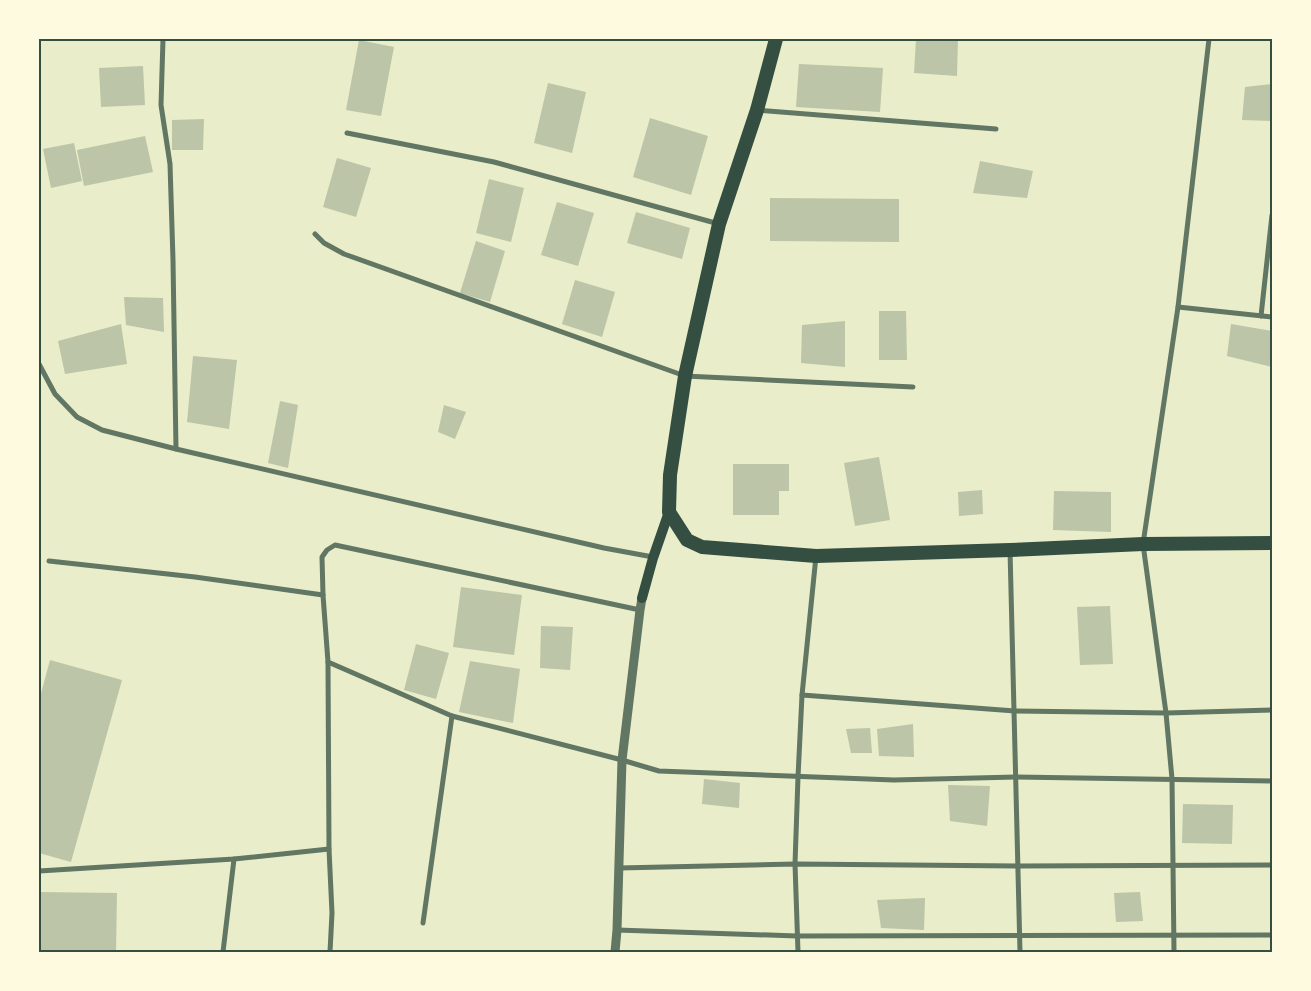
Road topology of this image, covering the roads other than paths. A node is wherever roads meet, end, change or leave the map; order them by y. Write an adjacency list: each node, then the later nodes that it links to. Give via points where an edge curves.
1 (163, 39): 16 (street, via 161,105 170,164)
2 (776, 39): 4 (highway)
3 (1209, 39): 10 (street)
4 (757, 110): 5 (street); 8 (highway)
5 (996, 129)
6 (347, 133): 8 (street, via 494,162)
7 (1272, 215): 11 (street)
8 (719, 224): 14 (highway)
9 (315, 234): 14 (street, via 344,254)
10 (1178, 307): 11 (street); 19 (street)
11 (1261, 316): 12 (street)
12 (1272, 317)
13 (39, 364): 16 (street, via 55,394 77,417 102,430)
14 (685, 376): 15 (street); 17 (highway, via 670,475)
15 (914, 386)
16 (176, 449): 22 (street)
17 (669, 512): 21 (highway, via 687,540 702,547); 22 (main road)
18 (1272, 543): 19 (highway)
19 (1143, 544): 20 (highway); 31 (street)
20 (1010, 550): 21 (highway); 30 (street)
21 (816, 556): 28 (street)
22 (653, 558): 25 (main road)
23 (50, 561): 24 (street)
24 (323, 595): 26 (street, via 322,557 335,545); 27 (street)
25 (642, 598): 26 (street)
26 (640, 610): 33 (street)
27 (328, 662): 32 (street); 38 (street)
28 (802, 695): 30 (street); 34 (street)
29 (1272, 710): 31 (street)
30 (1015, 711): 31 (street); 35 (street)
31 (1166, 713): 36 (street)
32 (452, 716): 33 (street); 46 (street)
33 (622, 760): 34 (street, via 659,771); 44 (street)
34 (798, 777): 35 (street, via 894,780); 40 (street)
35 (1016, 777): 36 (street); 43 (street)
36 (1172, 779): 37 (street); 41 (street)
37 (1272, 781)
38 (329, 849): 39 (street); 53 (street)
39 (234, 859): 45 (street); 52 (street)
40 (795, 864): 43 (street); 44 (street); 50 (street)
41 (1173, 865): 42 (street); 43 (street); 51 (street)
42 (1272, 865)
43 (1018, 866): 48 (street)
44 (618, 868): 47 (street)
45 (39, 871)
46 (423, 923)
47 (617, 930): 50 (street); 54 (street)
48 (1020, 935): 50 (street); 51 (street); 56 (street)
49 (1272, 935): 51 (street)
50 (797, 936): 55 (street)
51 (1173, 936): 57 (street)
52 (223, 952)
53 (330, 952)
54 (615, 952)
55 (798, 952)
56 (1020, 952)
57 (1174, 952)

